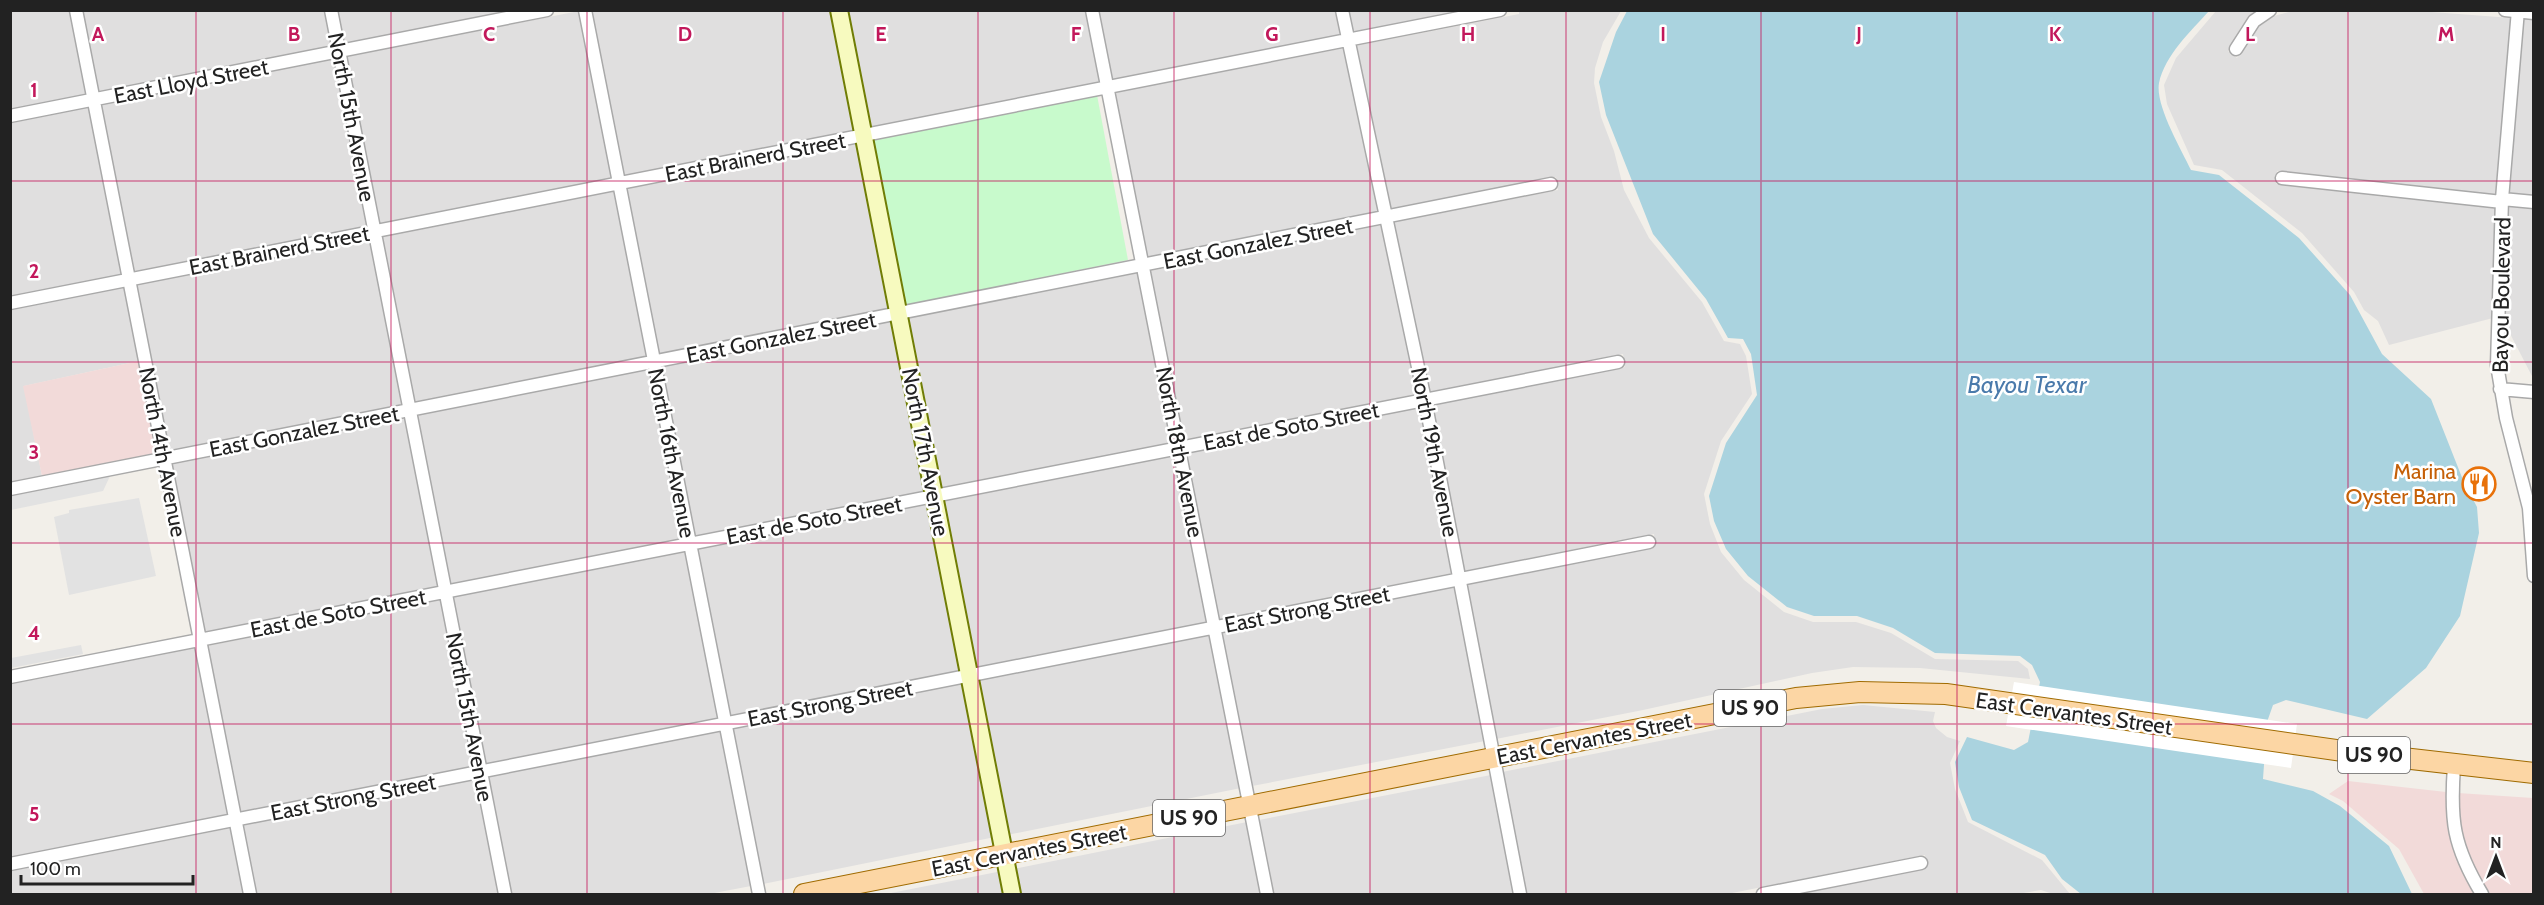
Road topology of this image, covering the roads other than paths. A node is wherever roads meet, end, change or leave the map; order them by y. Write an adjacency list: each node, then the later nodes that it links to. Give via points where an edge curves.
1 (76, 10): 17 (street, North 14th Avenue)
2 (331, 10): 15 (street, North 15th Avenue)
3 (547, 10): 15 (street, East Lloyd Street)
4 (585, 10): 21 (street, North 16th Avenue)
5 (839, 10): 19 (street, North 17th Avenue)
6 (1092, 10): 16 (street, North 18th Avenue)
7 (1342, 10): 13 (street, North 19th Avenue)
8 (1500, 10): 13 (street, East Brainerd Street)
9 (2270, 10): 14 (street, via 2254,21)
10 (2505, 10): 11 (street)
11 (2518, 11): 12 (street); 23 (street, Bayou Boulevard)
12 (2534, 13)
13 (1348, 40): 16 (street, East Brainerd Street); 25 (street, North 19th Avenue)
14 (2236, 49)
15 (339, 51): 17 (street, East Lloyd Street); 26 (street, North 15th Avenue)
16 (1107, 88): 19 (street, East Brainerd Street); 27 (street, North 18th Avenue)
17 (93, 100): 18 (street, East Lloyd Street); 28 (street, North 14th Avenue)
18 (10, 116)
19 (863, 136): 21 (street, East Brainerd Street); 30 (street, North 17th Avenue)
20 (2282, 178): 23 (street)
21 (619, 183): 26 (street, East Brainerd Street); 31 (street, North 16th Avenue)
22 (1551, 184): 25 (street, East Gonzalez Street)
23 (2502, 200): 24 (street); 33 (street, Bayou Boulevard)
24 (2534, 202)
25 (1387, 217): 27 (street, East Gonzalez Street); 35 (street, North 19th Avenue)
26 (375, 232): 28 (street, East Brainerd Street); 36 (street, North 15th Avenue)
27 (1143, 265): 30 (street, East Gonzalez Street); 37 (street, North 18th Avenue)
28 (129, 280): 29 (street, East Brainerd Street); 38 (street, North 14th Avenue)
29 (10, 303)
30 (898, 314): 31 (street, East Gonzalez Street); 40 (street, North 17th Avenue)
31 (654, 362): 36 (street, East Gonzalez Street); 42 (street, North 16th Avenue)
32 (1618, 362): 35 (street, East de Soto Street)
33 (2500, 389): 34 (street); 43 (street, Bayou Boulevard, via 2529,508)
34 (2534, 392)
35 (1425, 400): 37 (street, East de Soto Street); 44 (street, North 19th Avenue)
36 (410, 410): 38 (street, East Gonzalez Street); 45 (street, North 15th Avenue)
37 (1179, 448): 40 (street, East de Soto Street); 46 (street, North 18th Avenue)
38 (164, 459): 39 (street, East Gonzalez Street); 47 (street, North 14th Avenue)
39 (10, 489)
40 (934, 496): 42 (street, East de Soto Street); 48 (street, North 17th Avenue)
41 (1649, 542): 44 (street, East Strong Street)
42 (690, 544): 45 (street, East de Soto Street); 50 (street, North 16th Avenue)
43 (2534, 576)
44 (1460, 579): 46 (street, East Strong Street); 51 (street, North 19th Avenue)
45 (446, 592): 47 (street, East de Soto Street); 53 (street, North 15th Avenue)
46 (1214, 627): 48 (street, East Strong Street); 55 (street, North 18th Avenue)
47 (200, 640): 49 (street, East de Soto Street); 56 (street, North 14th Avenue)
48 (969, 675): 50 (street, East Strong Street); 57 (street, North 17th Avenue)
49 (10, 677)
50 (725, 723): 53 (street, East Strong Street); 62 (street, North 16th Avenue)
51 (1494, 758): 52 (main road, East Cervantes Street / US 90, via 1819,696 1907,692 1946,694); 55 (main road, East Cervantes Street / US 90); 66 (street, North 19th Avenue)
52 (2454, 766): 54 (main road, East Cervantes Street / US 90); 68 (street, via 2454,832)
53 (481, 771): 56 (street, East Strong Street); 61 (street, North 15th Avenue)
54 (2534, 773)
55 (1250, 806): 57 (main road, East Cervantes Street / US 90); 65 (street, North 18th Avenue)
56 (235, 820): 59 (street, East Strong Street); 60 (street, North 14th Avenue)
57 (1005, 855): 63 (main road, East Cervantes Street / US 90); 64 (street, North 17th Avenue)
58 (1921, 863): 67 (street)
59 (10, 864)
60 (250, 894)
61 (505, 894)
62 (759, 894)
63 (804, 894)
64 (1012, 894)
65 (1267, 894)
66 (1520, 894)
67 (1770, 894)
68 (2482, 894)

